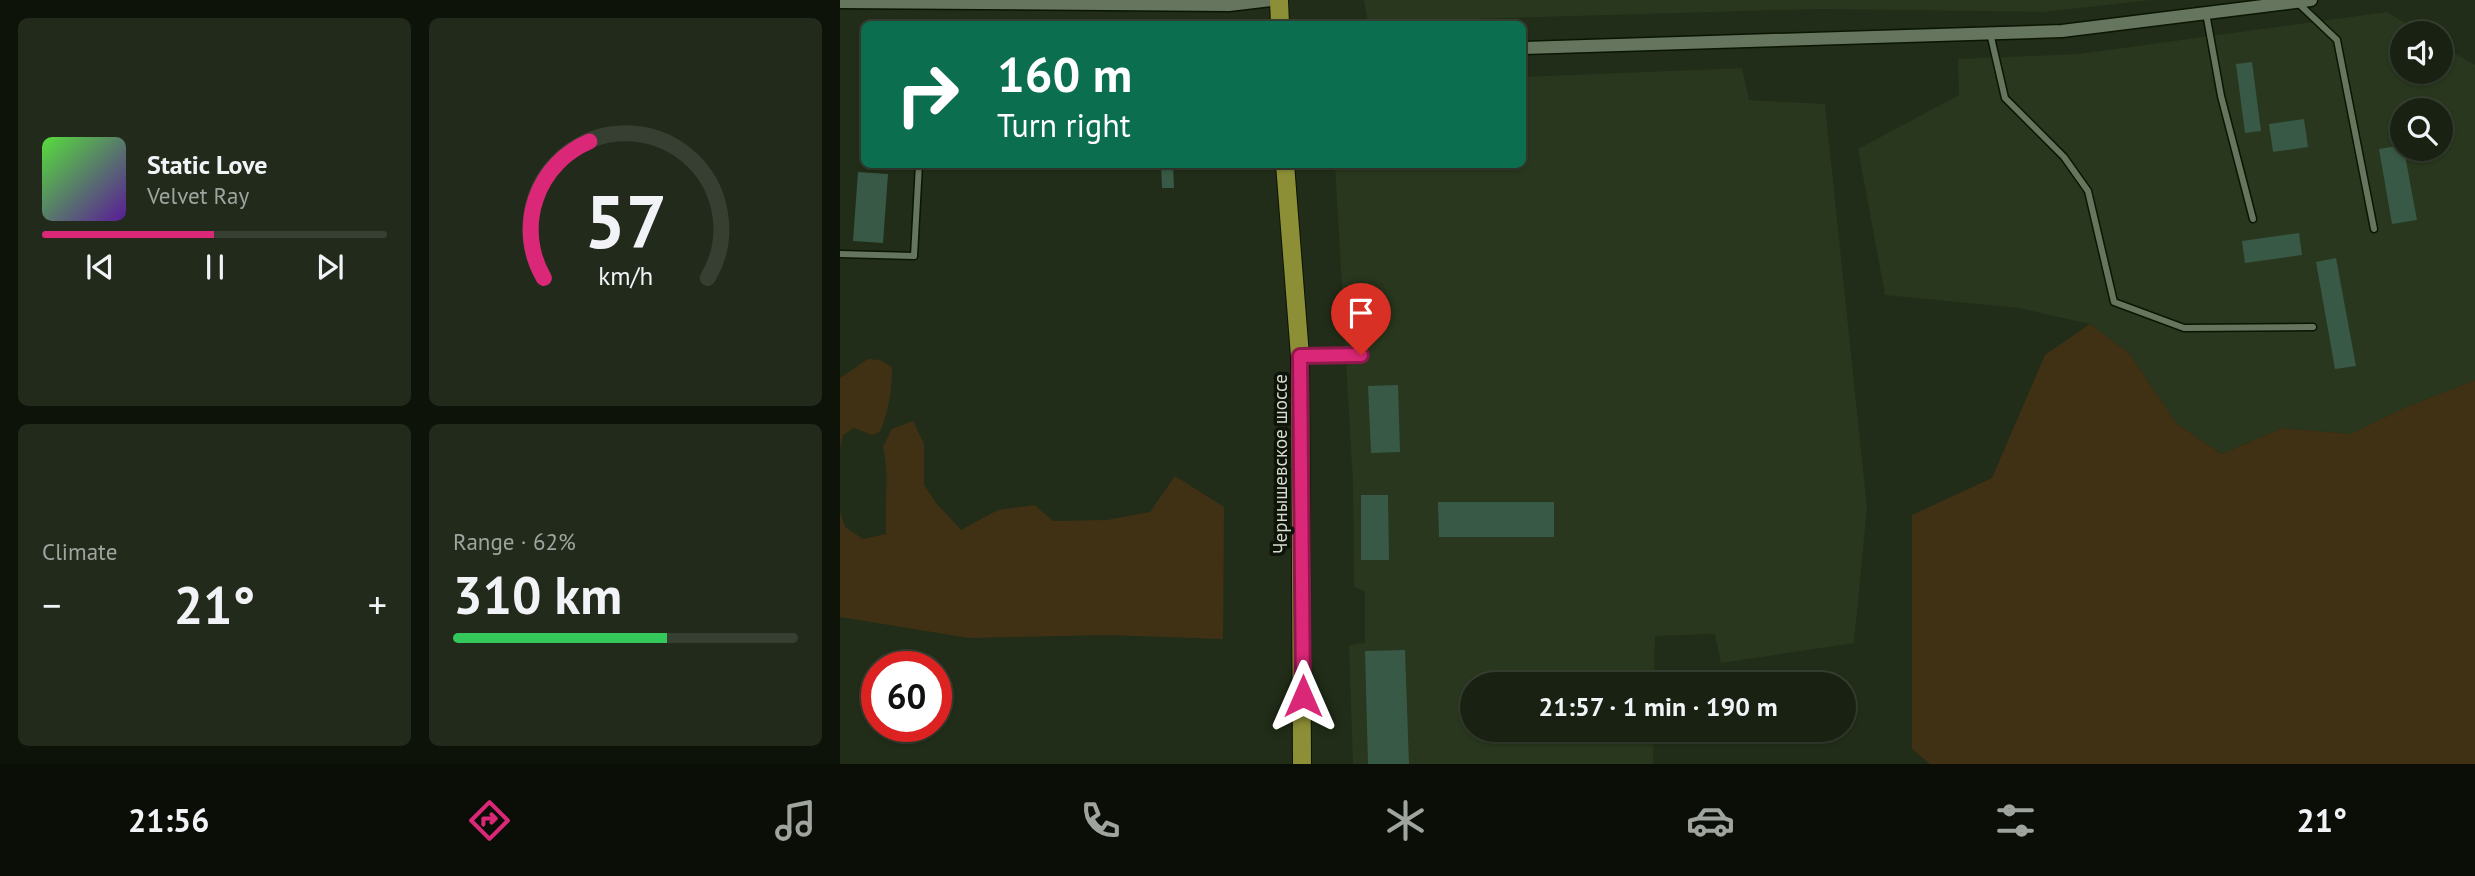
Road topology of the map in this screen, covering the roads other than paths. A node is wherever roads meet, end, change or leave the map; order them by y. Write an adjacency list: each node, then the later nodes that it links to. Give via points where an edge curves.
1 (1271, 0): 6 (street, via 1229,5)
2 (1279, 0): 9 (main road)
3 (2311, 0): 7 (street)
4 (840, 2): 5 (street)
5 (1055, 2): 6 (street)
6 (1196, 2)
7 (2296, 2): 8 (street); 15 (lane, via 2337,40)
8 (2206, 13): 10 (street, via 2062,31); 14 (lane, via 2221,96)
9 (1280, 21)
10 (1990, 33): 11 (street); 17 (lane, via 2005,98 2064,157 2088,191 2114,302 2185,328)
11 (1526, 48)
12 (919, 168): 16 (lane, via 914,256)
13 (1285, 168): 19 (main road, Чернышевское шоссе)
14 (2253, 219)
15 (2374, 229)
16 (840, 254)
17 (2313, 327)
18 (1361, 355): 19 (lane)
19 (1300, 356): 20 (main road, Чернышевское шоссе)
20 (1302, 764)

